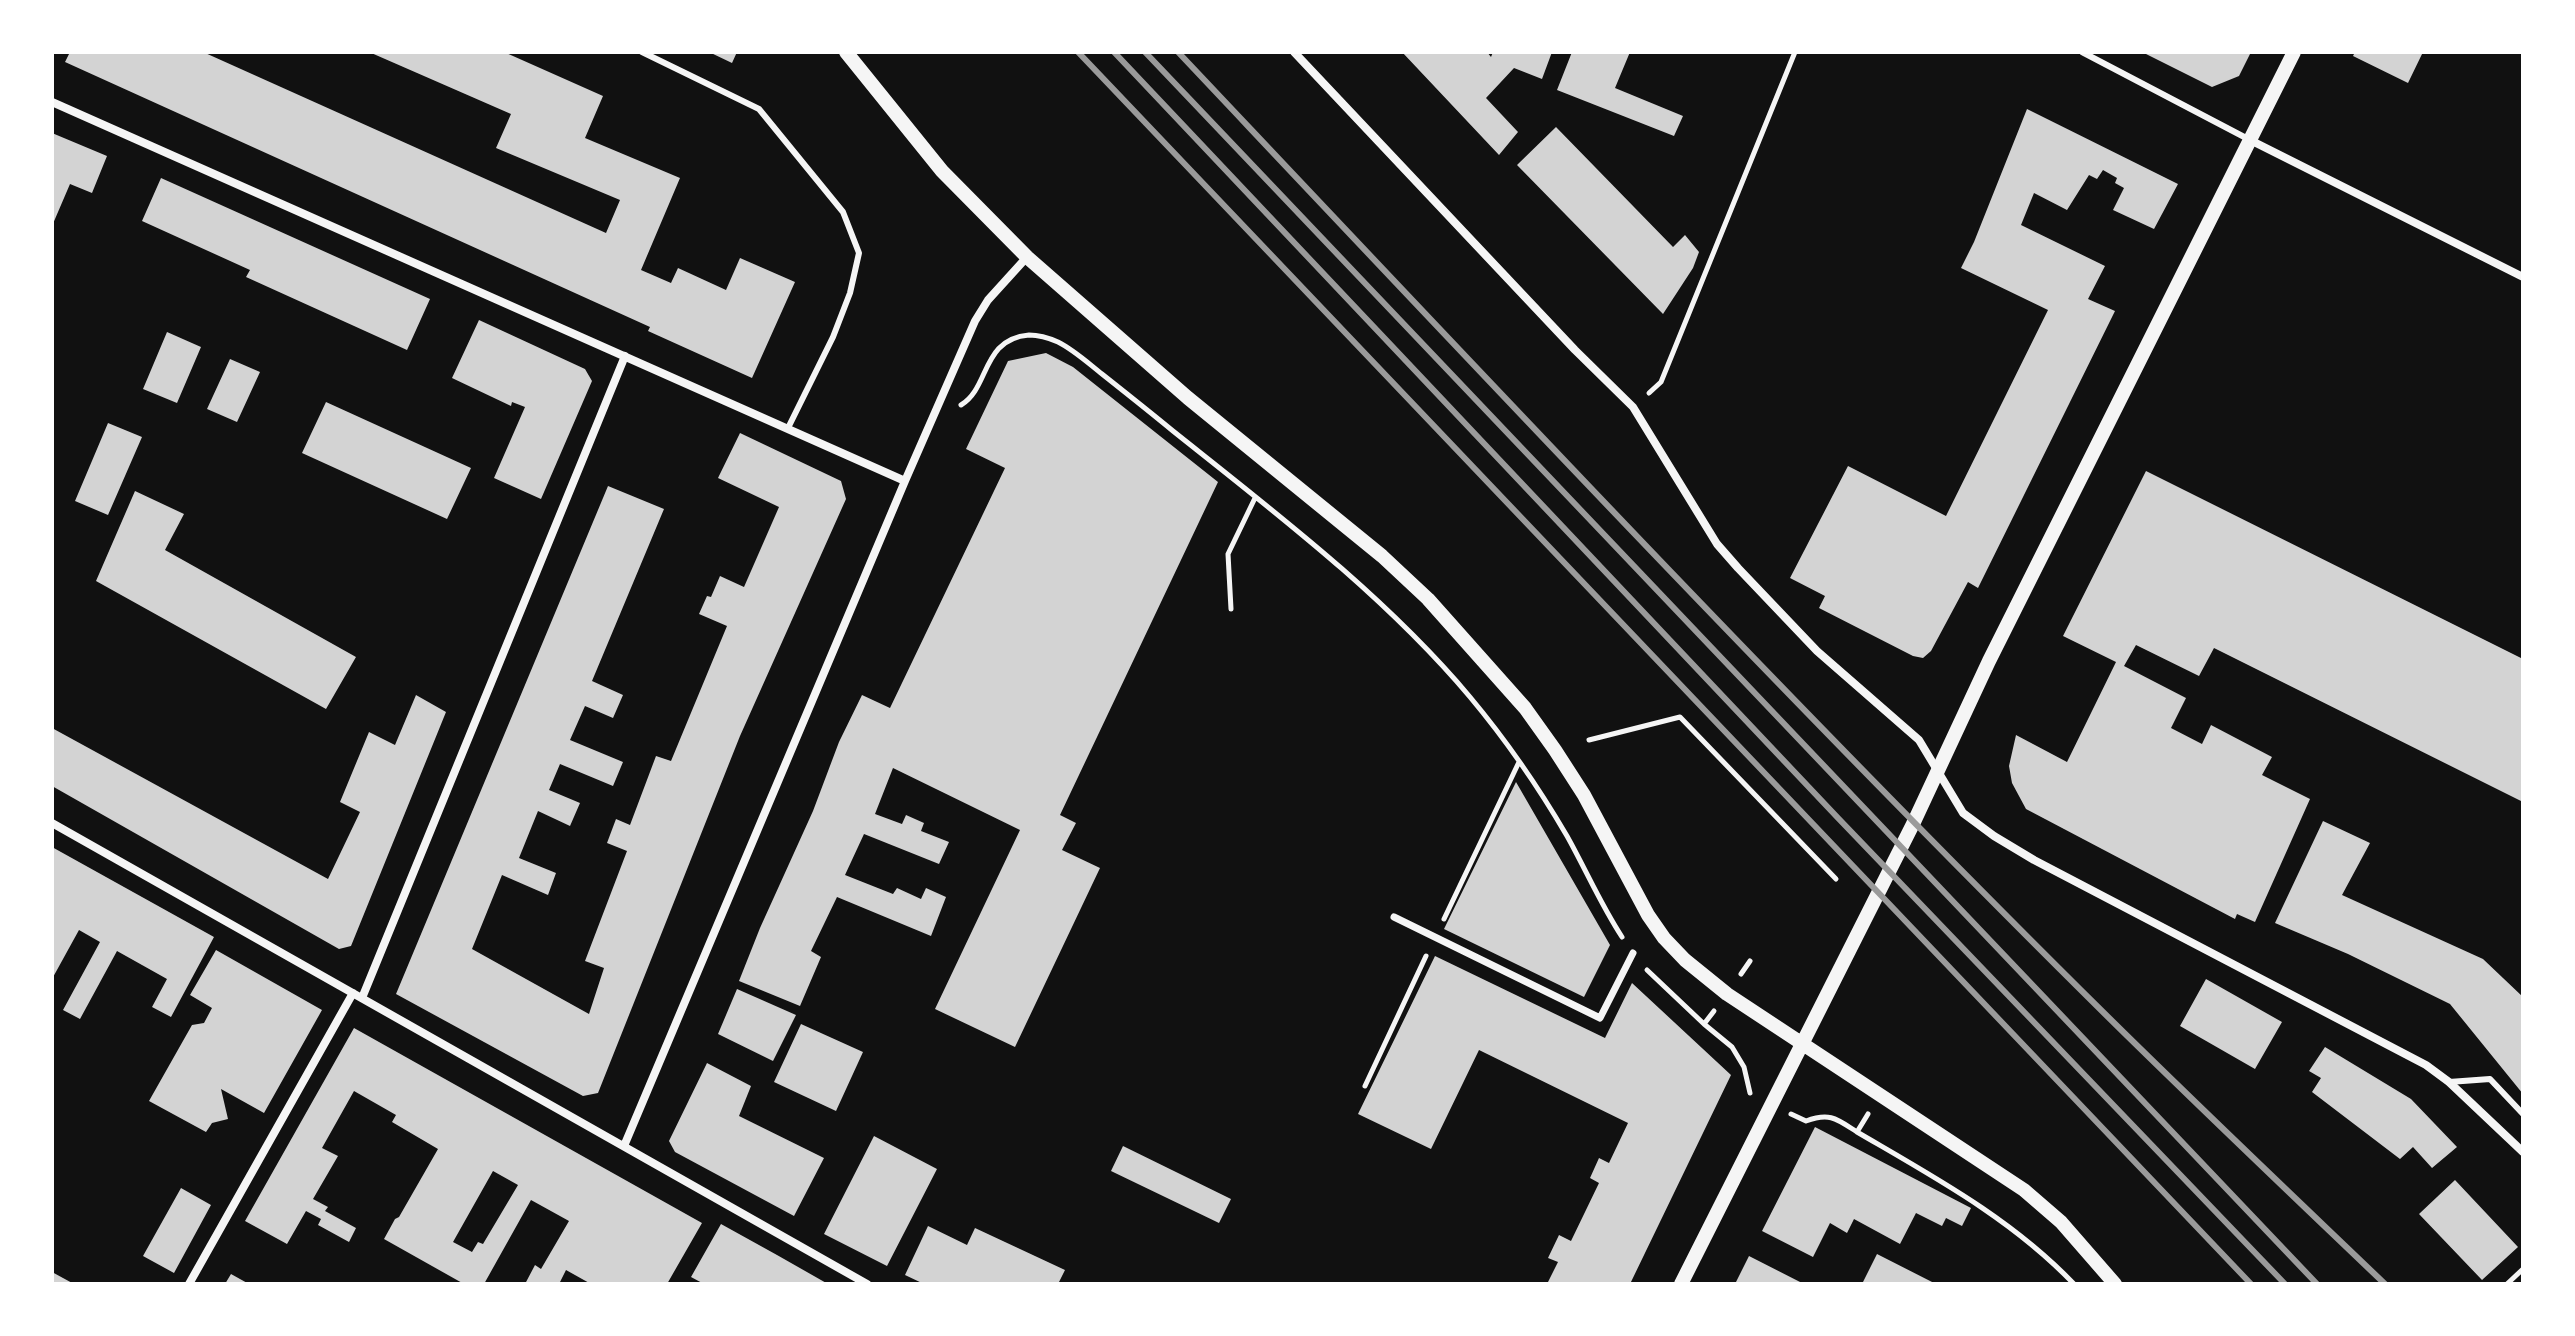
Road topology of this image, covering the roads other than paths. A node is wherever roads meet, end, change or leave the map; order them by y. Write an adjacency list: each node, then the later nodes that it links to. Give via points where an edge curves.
1 (642, 52): 11 (lane, via 759,109 843,212 854,239 859,253 850,293)
2 (846, 52): 8 (street, via 942,171)
3 (1294, 52): 13 (street, via 1633,407 1717,544 1817,651 1919,740)
4 (2082, 52): 7 (lane)
5 (2294, 52): 7 (street)
6 (52, 102): 10 (street)
7 (2250, 140): 9 (street); 13 (street)
8 (1027, 257): 12 (street, via 975,321); 19 (street, via 1428,599 1525,708 1555,750 1664,938 1727,994)
9 (2523, 277)
10 (625, 356): 11 (street); 18 (street)
11 (788, 428): 12 (street)
12 (905, 481): 22 (street)
13 (1937, 770): 19 (street); 20 (street, via 1963,813 1994,836 2426,1065)
14 (52, 823): 17 (street)
15 (1394, 917): 16 (street, via 1600,1018)
16 (1633, 953)
17 (353, 993): 18 (street); 24 (street)
18 (362, 998): 22 (street)
19 (1803, 1043): 26 (street); 27 (street, via 2024,1190 2061,1222)
20 (2449, 1082): 21 (lane, via 2490,1079); 23 (street)
21 (2523, 1114)
22 (624, 1146): 25 (street)
23 (2523, 1152)
24 (189, 1284)
25 (867, 1284)
26 (1681, 1284)
27 (2115, 1284)

